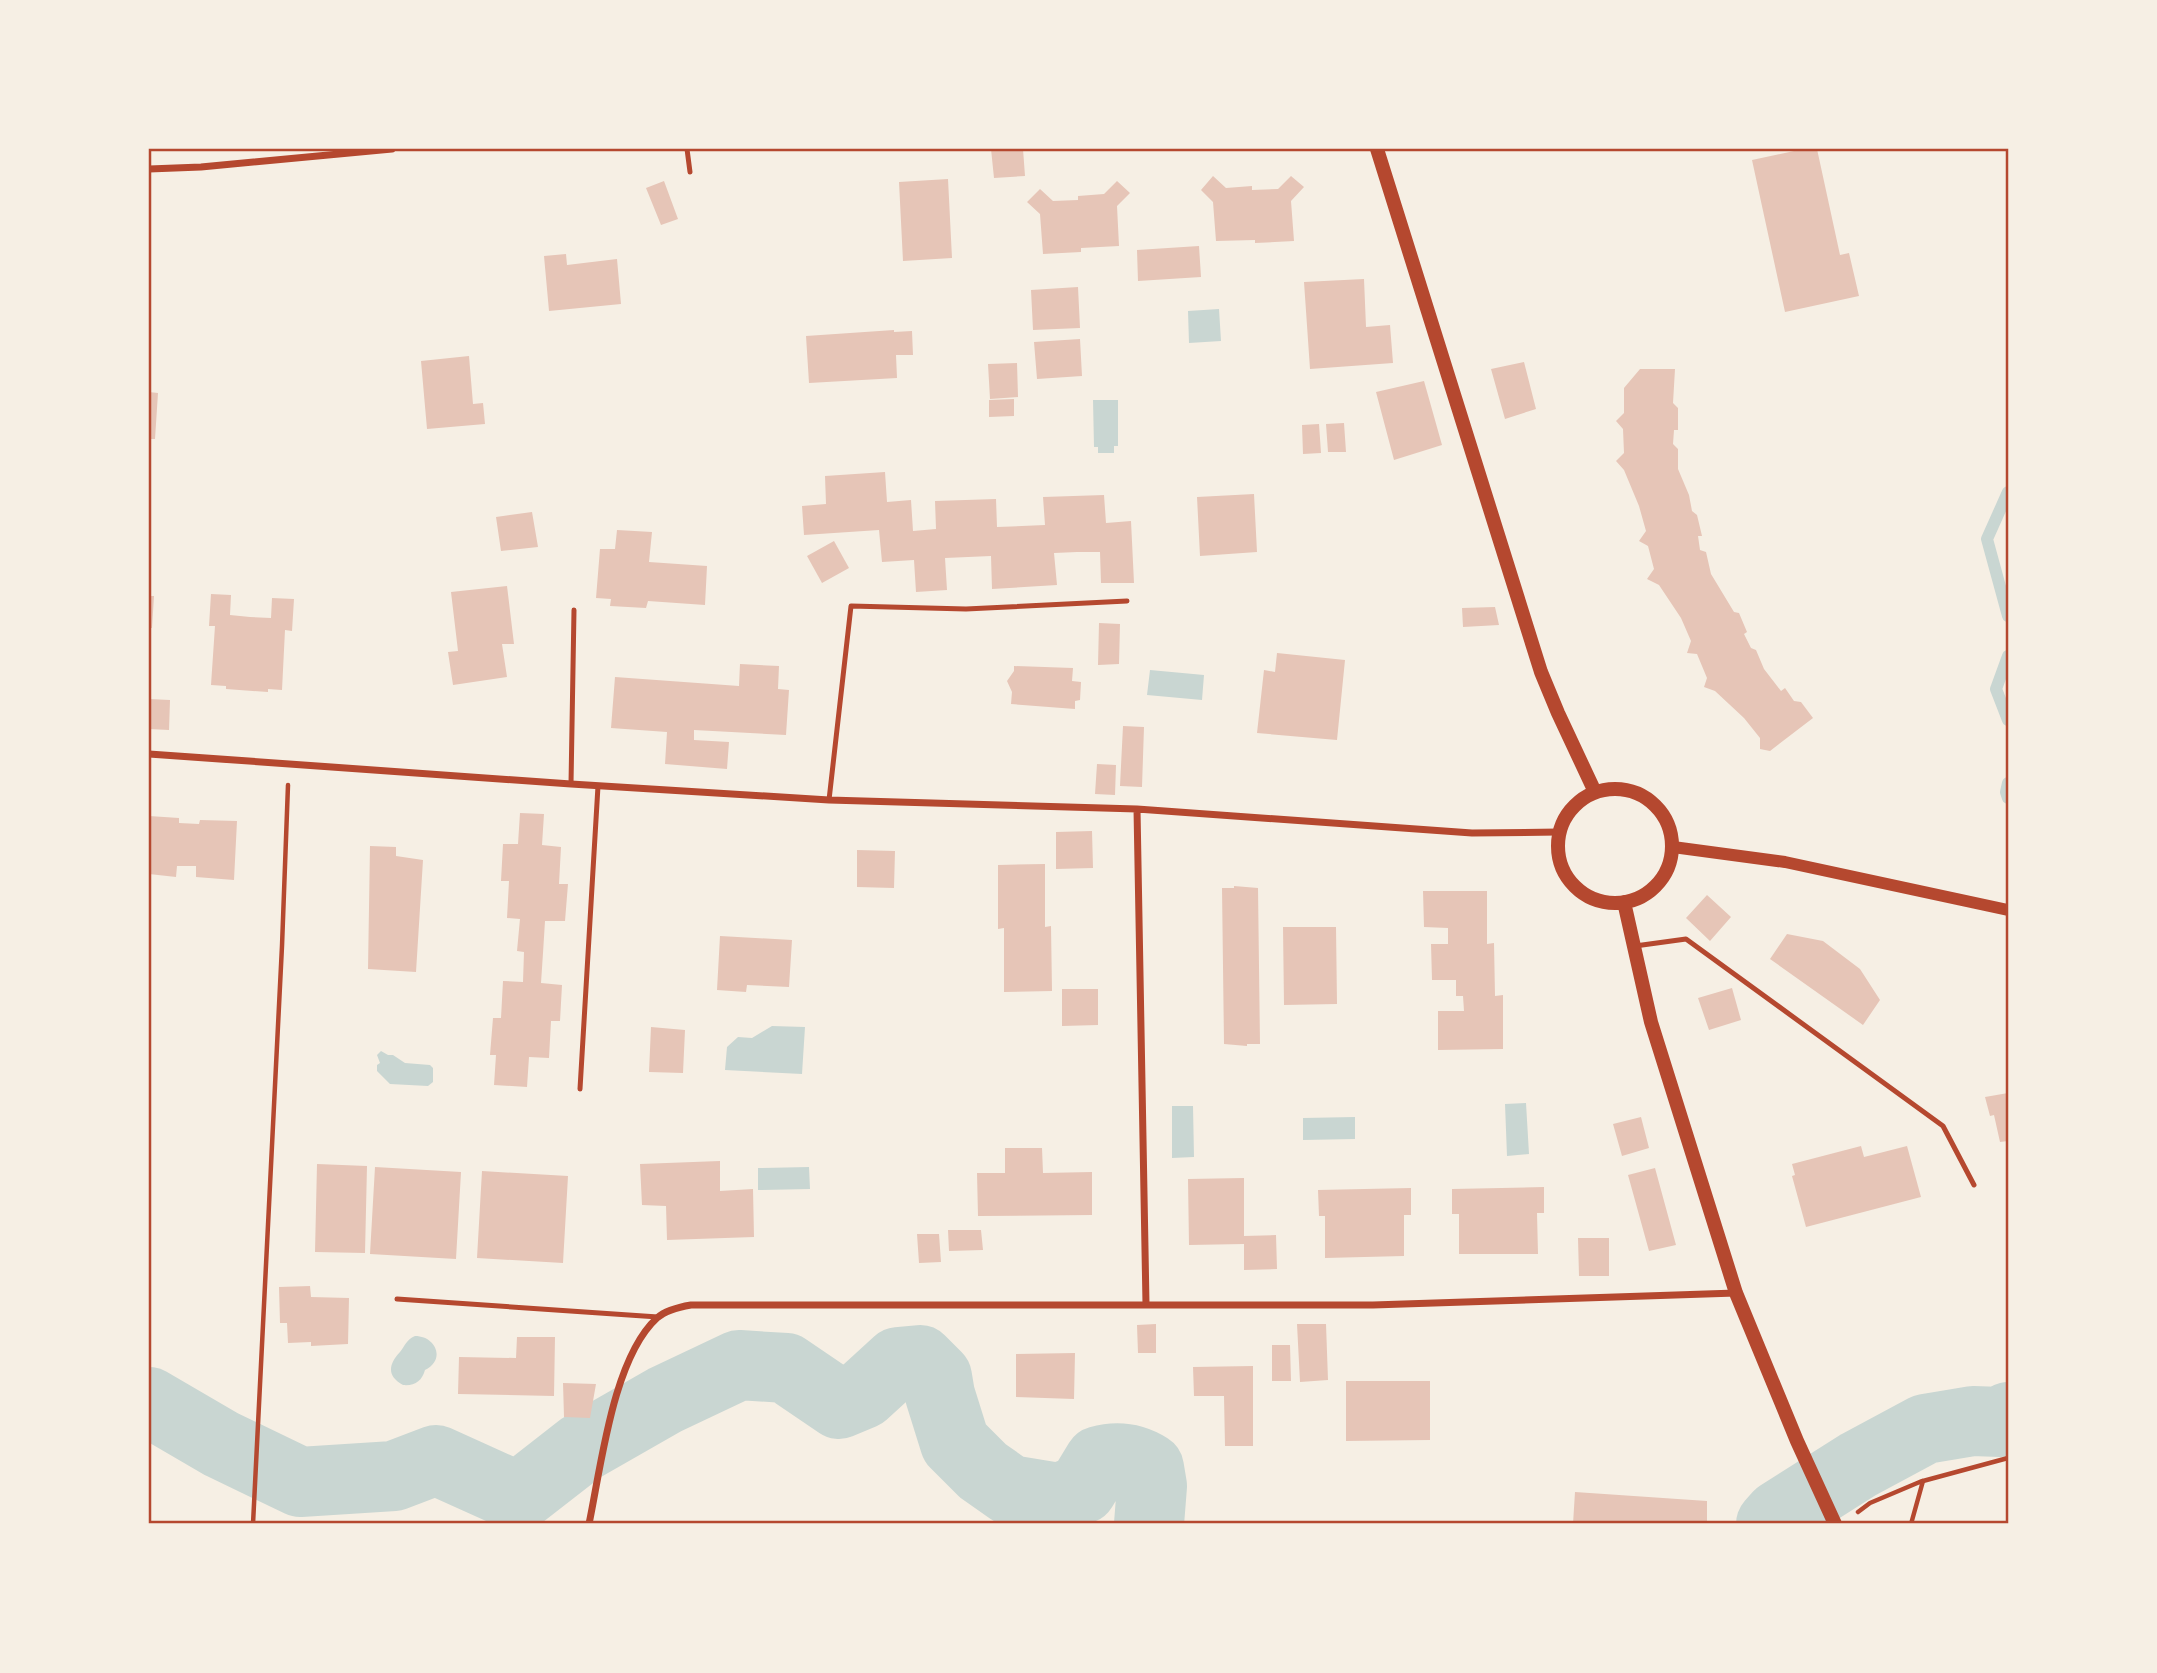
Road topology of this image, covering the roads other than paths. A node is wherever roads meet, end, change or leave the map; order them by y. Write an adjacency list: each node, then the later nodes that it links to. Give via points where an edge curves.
1 (393, 149): 4 (street)
2 (687, 149): 5 (lane)
3 (1377, 149): 11 (main road, via 1541,672)
4 (149, 169)
5 (690, 172)
6 (1127, 601): 12 (lane, via 966,609 851,606)
7 (574, 610): 9 (lane)
8 (149, 754): 9 (street)
9 (571, 784): 10 (street)
10 (598, 786): 12 (street); 19 (lane)
11 (1595, 792): 14 (main road, via 1573,808); 15 (main road, via 1632,791 1649,800 1662,813)
12 (829, 800): 13 (street)
13 (1137, 809): 14 (street, via 1472,833); 23 (street)
14 (1559, 832): 16 (main road, via 1561,865 1575,887 1606,903)
15 (1674, 847): 16 (main road, via 1658,883 1643,896); 17 (street, via 1785,862)
16 (1624, 902): 18 (main road)
17 (2008, 910)
18 (1635, 946): 20 (lane, via 1686,939 1943,1126); 21 (main road, via 1659,1048)
19 (580, 1090)
20 (1974, 1185)
21 (1736, 1293): 23 (street, via 1373,1305); 26 (main road)
22 (397, 1299): 24 (lane)
23 (1146, 1304): 24 (street, via 691,1305)
24 (658, 1317): 25 (street, via 628,1359 614,1402)
25 (589, 1524)
26 (1835, 1524)

